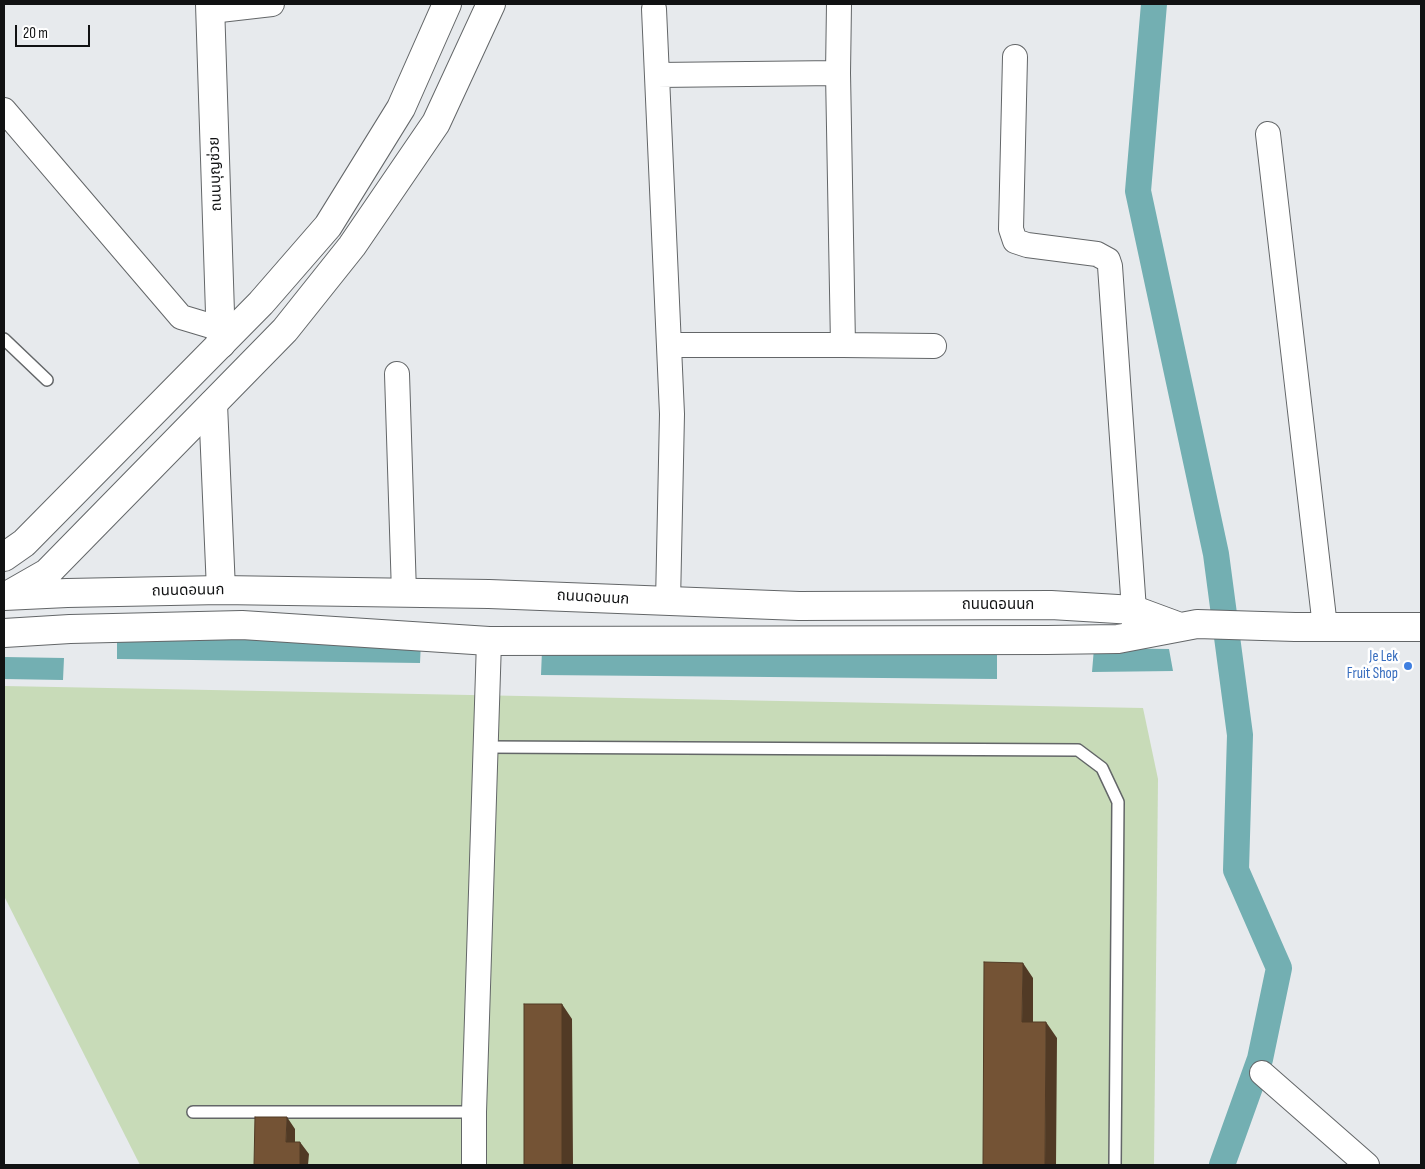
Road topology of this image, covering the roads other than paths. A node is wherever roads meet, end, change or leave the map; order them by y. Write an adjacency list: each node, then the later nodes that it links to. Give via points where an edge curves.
1 (272, 4): 5 (street)
2 (447, 4): 12 (main road, via 401,108 328,226 261,303)
3 (491, 4): 19 (main road, via 436,123 352,246 285,330)
4 (839, 4): 8 (street)
5 (210, 8): 12 (main road, ถนนบุญช่วย)
6 (654, 9): 9 (street)
7 (1015, 57): 25 (street, via 1011,229 1015,241 1027,246 1097,254 1108,260 1110,266)
8 (838, 73): 9 (street); 14 (street)
9 (657, 75): 15 (street)
10 (4, 110): 12 (street, via 181,317)
11 (1268, 134): 26 (street)
12 (221, 336): 20 (main road, via 24,542)
13 (4, 338): 18 (lane)
14 (843, 344): 15 (street); 16 (street)
15 (669, 345): 24 (street, via 672,414)
16 (934, 346)
17 (397, 374): 22 (street)
18 (47, 380)
19 (213, 404): 21 (main road); 23 (main road, via 47,573)
20 (4, 557)
21 (221, 590): 22 (main road, ถนนดอนนก); 23 (main road, ถนนดอนนก)
22 (404, 593): 24 (main road, ถนนดอนนก)
23 (5, 597)
24 (668, 602): 25 (main road, ถนนดอนนก, via 798,606 1051,605)
25 (1134, 623): 26 (main road, ถนนดอนนก); 29 (main road, ถนนดอนนก, via 1118,639)
26 (1325, 627): 27 (main road, ถนนดอนนก)
27 (1421, 627)
28 (4, 633): 29 (main road, ถนนดอนนก, via 242,625)
29 (489, 641): 30 (street)
30 (486, 747): 33 (street); 35 (lane, via 1078,750 1102,768 1118,802)
31 (1262, 1073): 36 (street)
32 (193, 1112): 33 (lane)
33 (474, 1112): 34 (street)
34 (474, 1165)
35 (1115, 1165)
36 (1367, 1165)

